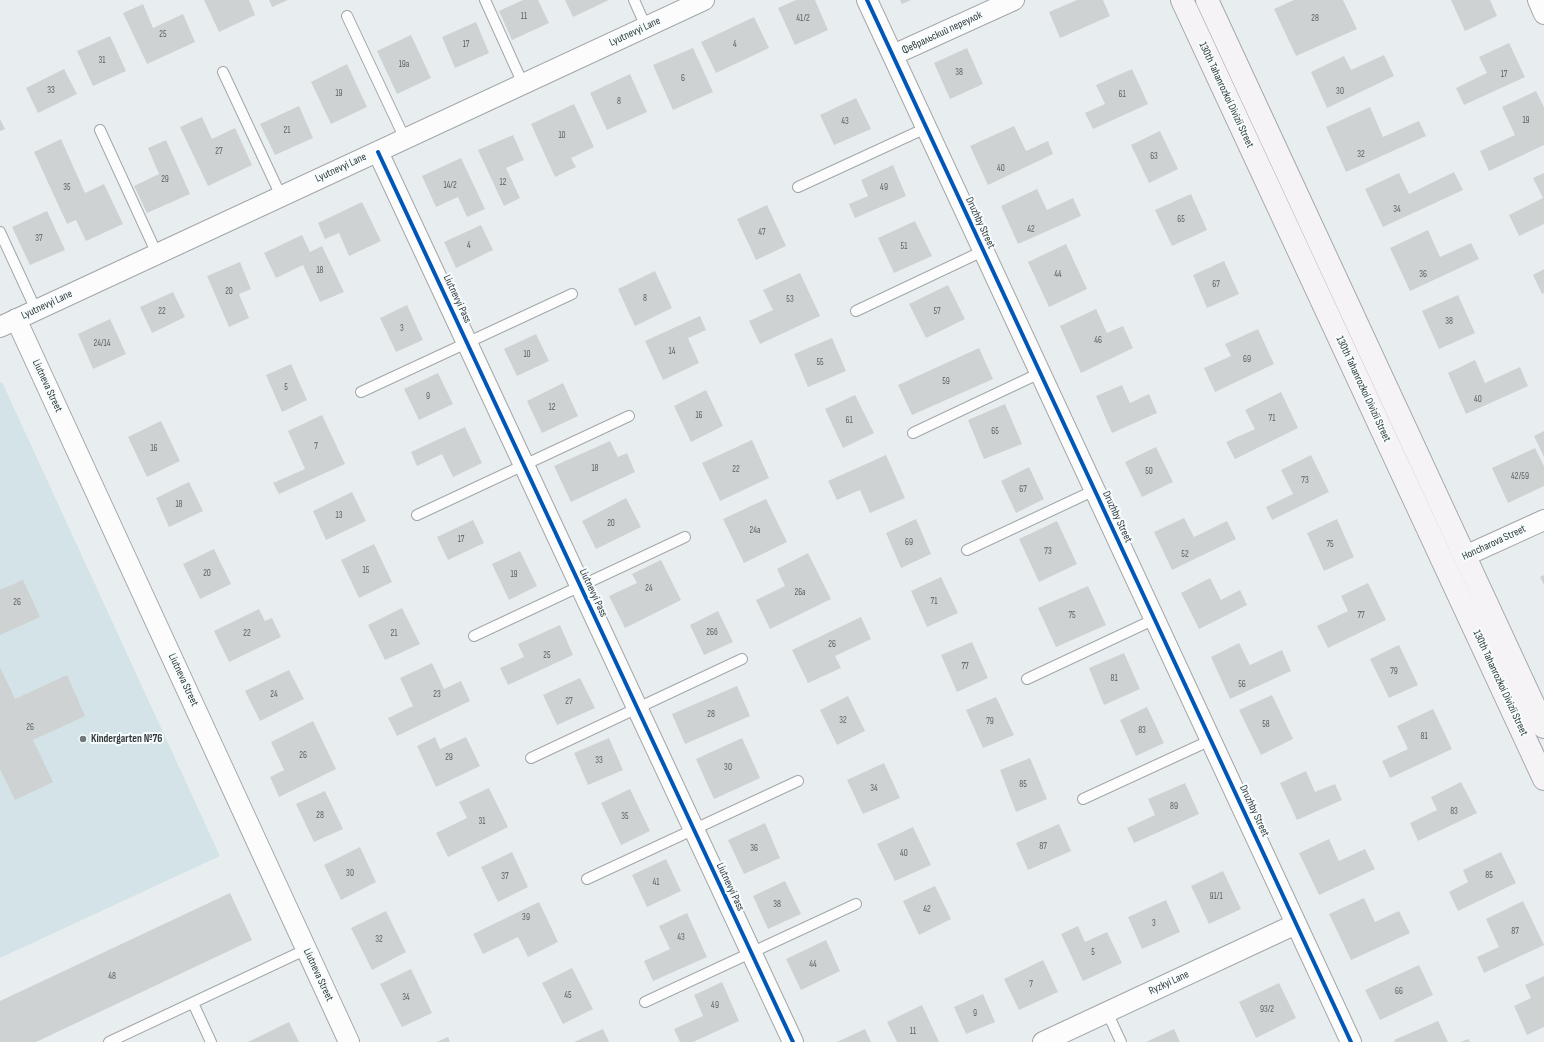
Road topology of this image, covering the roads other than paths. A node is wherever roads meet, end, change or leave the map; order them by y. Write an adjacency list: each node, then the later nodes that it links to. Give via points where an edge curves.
1 (485, 0): 14 (lane)
2 (634, 0): 11 (lane)
3 (704, 0): 11 (street, Lyutnevyi Lane)
4 (867, 0): 12 (street, Druzhby Street)
5 (1014, 0): 12 (street, Февральский переулок)
6 (1182, 0): 40 (street, 130th Tahanrozkoi Divizii Street)
7 (1207, 0): 39 (street, 130th Tahanrozkoi Divizii Street)
8 (1538, 0): 9 (street)
9 (1544, 14)
10 (347, 16): 17 (lane)
11 (646, 27): 14 (street, Lyutnevyi Lane)
12 (893, 55): 15 (street, Druzhby Street)
13 (224, 72): 20 (lane)
14 (523, 84): 17 (street, Lyutnevyi Lane)
15 (926, 128): 19 (lane); 22 (street, Druzhby Street)
16 (100, 130): 23 (lane)
17 (405, 139): 18 (street, Lyutnevyi Lane)
18 (378, 152): 20 (street, Lyutnevyi Lane); 28 (street, Liutnevyi Pass)
19 (798, 187)
20 (281, 196): 23 (street, Lyutnevyi Lane)
21 (0, 232): 25 (lane)
22 (983, 251): 26 (lane); 29 (street, Druzhby Street)
23 (157, 254): 25 (street, Lyutnevyi Lane)
24 (572, 294): 28 (lane)
25 (36, 310): 27 (street, Lyutnevyi Lane)
26 (856, 311)
27 (8, 323): 57 (street, Liutneva Street)
28 (467, 343): 30 (lane); 33 (street, Liutnevyi Pass)
29 (1040, 373): 32 (lane); 34 (street, Druzhby Street)
30 (361, 392)
31 (629, 416): 33 (lane)
32 (913, 433)
33 (524, 465): 35 (lane); 41 (street, Liutnevyi Pass)
34 (1095, 490): 38 (lane); 42 (street, Druzhby Street)
35 (417, 514)
36 (1544, 520): 39 (street, Honcharova Street)
37 (685, 537): 41 (lane)
38 (967, 550)
39 (1465, 556): 40 (street, Honcharova Street); 47 (street, 130th Tahanrozkoi Divizii Street)
40 (1445, 566): 50 (street, 130th Tahanrozkoi Divizii Street)
41 (580, 586): 43 (lane); 46 (street, Liutnevyi Pass)
42 (1154, 619): 45 (lane); 48 (street, Druzhby Street)
43 (474, 636)
44 (742, 660): 46 (lane)
45 (1027, 679)
46 (637, 709): 49 (lane); 53 (street, Liutnevyi Pass)
47 (1544, 727)
48 (1211, 740): 52 (lane); 56 (street, Druzhby Street)
49 (531, 758)
50 (1544, 778)
51 (798, 781): 53 (lane)
52 (1083, 799)
53 (694, 829): 54 (lane); 58 (street, Liutnevyi Pass)
54 (587, 879)
55 (856, 904): 58 (lane)
56 (1296, 924): 61 (street, Ryzkyi Lane); 68 (street, Druzhby Street)
57 (307, 949): 60 (lane); 64 (street, Liutneva Street)
58 (751, 953): 59 (lane); 65 (street, Liutnevyi Pass)
59 (645, 1002)
60 (193, 1003): 62 (lane); 63 (lane)
61 (1107, 1012): 66 (street, Ryzkyi Lane); 67 (lane)
62 (109, 1042)
63 (211, 1042)
64 (349, 1042)
65 (793, 1042)
66 (1043, 1042)
67 (1121, 1042)
68 (1351, 1042)

